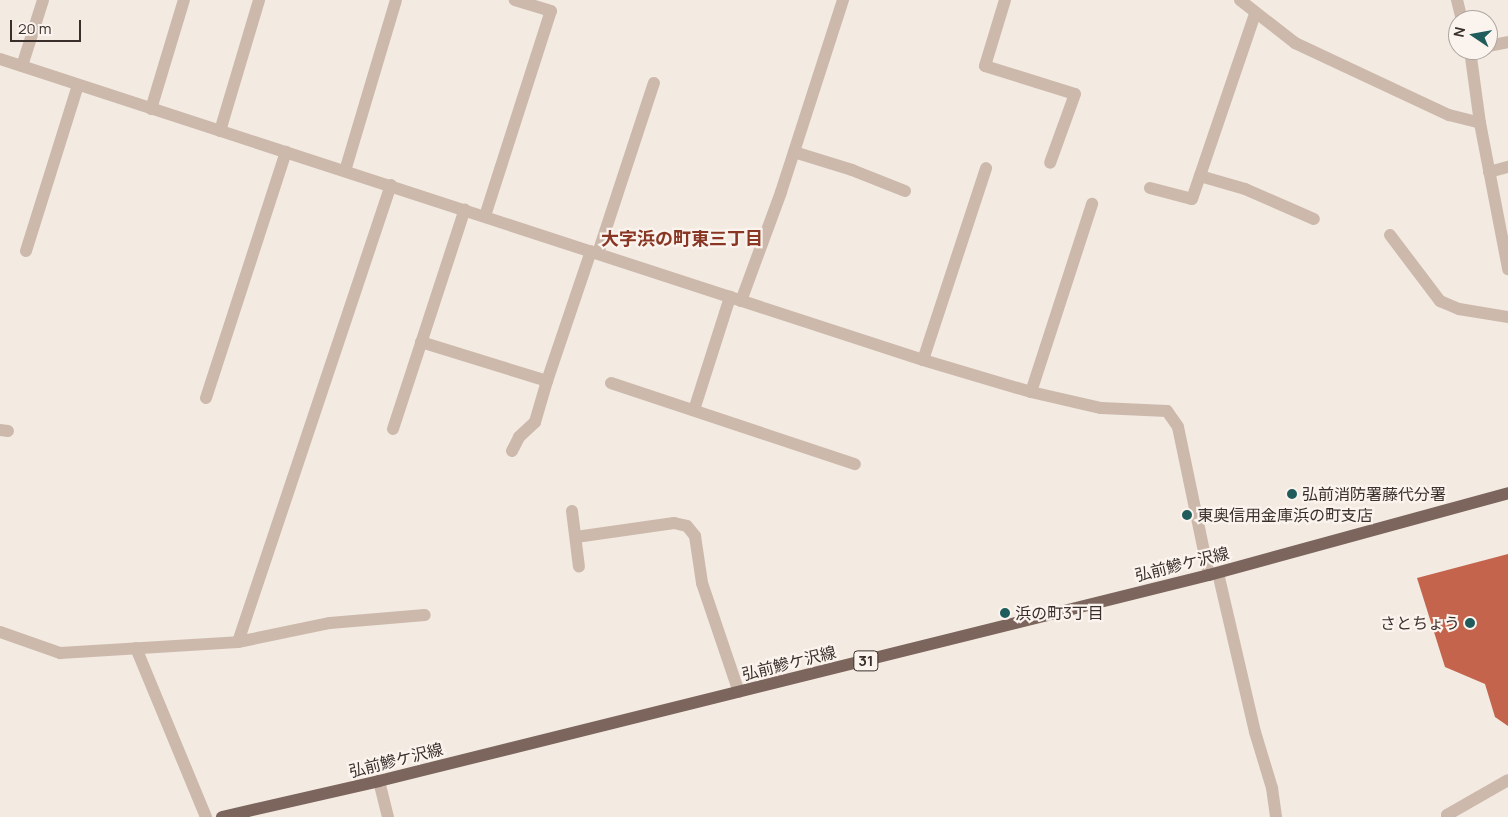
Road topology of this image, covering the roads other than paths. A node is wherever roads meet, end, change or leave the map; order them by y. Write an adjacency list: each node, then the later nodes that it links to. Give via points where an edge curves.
1 (43, 0): 12 (street)
2 (184, 0): 15 (street)
3 (259, 0): 17 (street)
4 (396, 0): 23 (street)
5 (515, 0): 31 (street, via 551,11)
6 (843, 0): 19 (street)
7 (1005, 0): 20 (street, via 985,66 1075,94)
8 (1240, 0): 9 (street)
9 (1255, 14): 16 (street, via 1295,43 1449,115); 25 (street)
10 (0, 59): 12 (street)
11 (1471, 60): 16 (street)
12 (22, 66): 14 (street)
13 (654, 83): 35 (street)
14 (78, 85): 15 (street); 34 (street)
15 (151, 109): 17 (street)
16 (1480, 123): 24 (street)
17 (220, 131): 18 (street)
18 (286, 152): 23 (street); 44 (street)
19 (794, 152): 28 (street); 37 (street)
20 (1050, 163)
21 (1508, 167): 24 (street)
22 (986, 168): 40 (street)
23 (345, 171): 26 (street)
24 (1489, 172): 36 (street)
25 (1200, 176): 27 (street, via 1192,199); 32 (street, via 1245,189)
26 (391, 186): 30 (street); 56 (street)
27 (1150, 188)
28 (905, 191)
29 (1092, 204): 43 (street)
30 (465, 209): 31 (street); 39 (street)
31 (485, 216): 35 (street)
32 (1314, 219)
33 (1390, 235): 38 (street, via 1440,301 1459,309)
34 (26, 251)
35 (594, 252): 37 (street); 41 (street)
36 (1508, 269)
37 (736, 299): 40 (street); 45 (street)
38 (1508, 317)
39 (421, 342): 41 (street); 46 (street)
40 (924, 360): 43 (street)
41 (547, 381): 47 (street, via 535,422 518,437)
42 (610, 383): 45 (street)
43 (1031, 392): 53 (street, via 1101,408 1167,411 1178,427)
44 (206, 398)
45 (694, 410): 48 (street)
46 (393, 429)
47 (512, 451)
48 (856, 464)
49 (1508, 493): 53 (main road, 弘前鰺ケ沢線 / 31)
50 (572, 512): 51 (street)
51 (576, 537): 52 (street); 58 (street, via 674,523 688,526 695,536 702,582)
52 (579, 567)
53 (1214, 574): 58 (main road, 弘前鰺ケ沢線 / 31); 64 (street, via 1272,788)
54 (425, 615): 56 (street, via 330,623)
55 (0, 632): 57 (street, via 60,653)
56 (238, 642): 57 (street)
57 (136, 648): 61 (street)
58 (739, 692): 60 (main road, 弘前鰺ケ沢線 / 31)
59 (1508, 780): 65 (street)
60 (379, 781): 62 (main road, 弘前鰺ケ沢線 / 31); 63 (street)
61 (206, 817)
62 (222, 817)
63 (388, 817)
64 (1276, 817)
65 (1447, 817)

